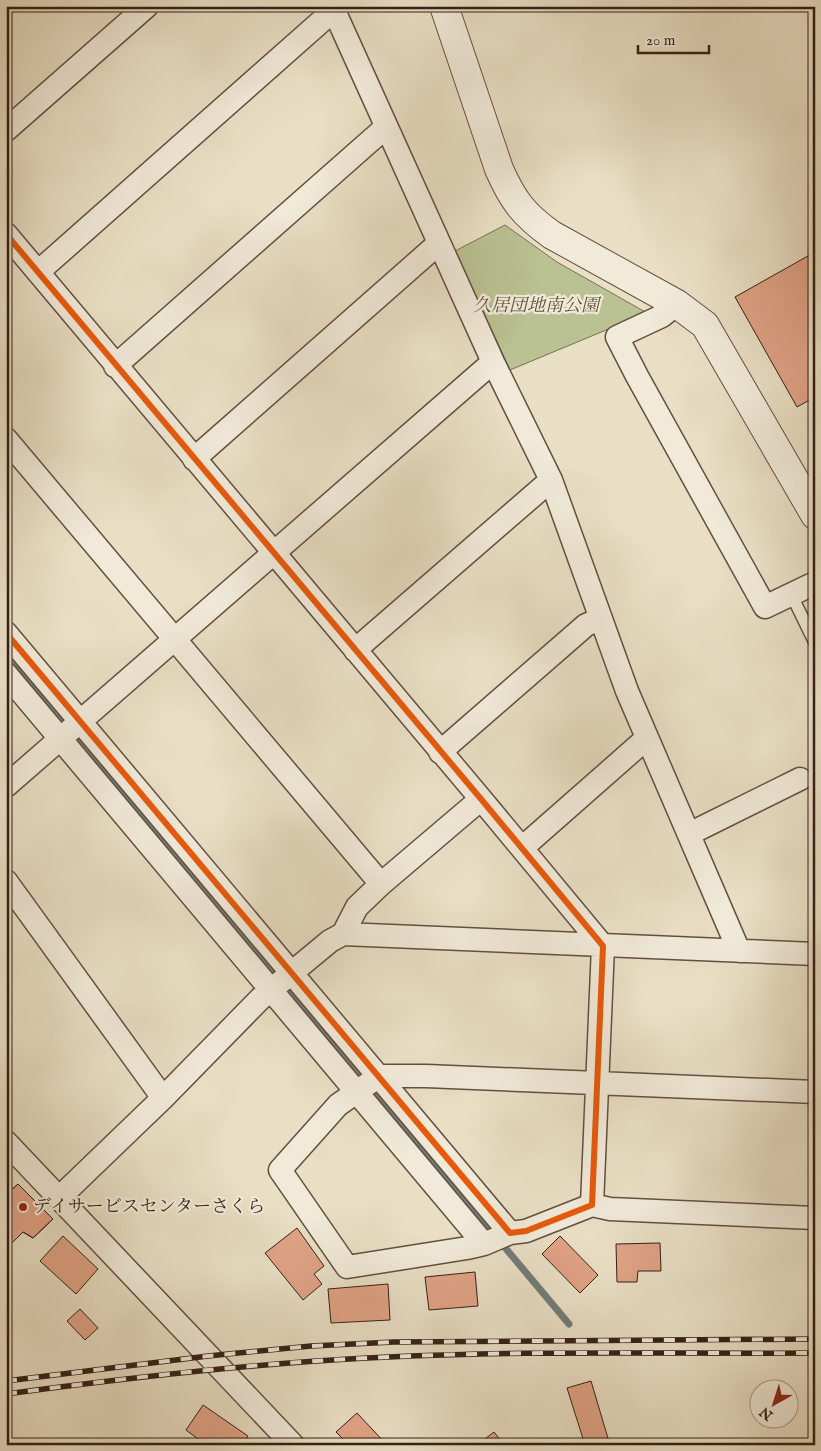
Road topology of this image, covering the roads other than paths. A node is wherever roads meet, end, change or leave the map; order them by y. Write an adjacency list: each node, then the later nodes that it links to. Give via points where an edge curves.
1 (147, 6): 5 (street)
2 (444, 6): 9 (street, via 499,169 518,206 552,236)
3 (333, 8): 4 (street); 8 (street)
4 (386, 127): 7 (street); 11 (street)
5 (6, 130)
6 (6, 234): 8 (street)
7 (438, 244): 10 (street); 13 (street)
8 (38, 272): 11 (street)
9 (677, 304): 15 (street, via 705,325); 18 (street, via 662,316 617,337 765,607)
10 (493, 362): 14 (street); 16 (street)
11 (116, 366): 13 (street)
12 (6, 439): 21 (street)
13 (194, 459): 16 (street)
14 (551, 480): 19 (street); 23 (street)
15 (815, 515)
16 (274, 552): 21 (street); 23 (street)
17 (815, 583): 18 (street)
18 (791, 594): 22 (lane)
19 (600, 619): 26 (street); 27 (street, via 586,625)
20 (6, 633): 25 (street)
21 (174, 639): 25 (street); 34 (street)
22 (815, 643)
23 (355, 650): 27 (street)
24 (6, 674): 25 (street)
25 (70, 730): 29 (street); 39 (street)
26 (647, 738): 31 (street); 32 (street)
27 (440, 752): 30 (street)
28 (800, 779): 31 (street)
29 (6, 786)
30 (481, 799): 32 (street); 34 (street)
31 (688, 834): 37 (street)
32 (522, 848): 36 (street)
33 (6, 881): 43 (street)
34 (381, 884): 35 (street, via 357,907)
35 (344, 934): 36 (street); 39 (street, via 330,941)
36 (603, 946): 37 (street); 40 (street)
37 (740, 951): 38 (street)
38 (815, 954)
39 (281, 981): 41 (street); 43 (street)
40 (597, 1083): 41 (street, via 426,1076); 42 (street); 46 (street)
41 (368, 1084): 48 (street); 48 (street, via 338,1106 280,1170 347,1267)
42 (815, 1092)
43 (163, 1098): 45 (street)
44 (6, 1142): 45 (street)
45 (59, 1198): 49 (street)
46 (592, 1205): 47 (street, via 610,1209); 48 (street, via 526,1231)
47 (815, 1218)
48 (497, 1238)
49 (292, 1445)

